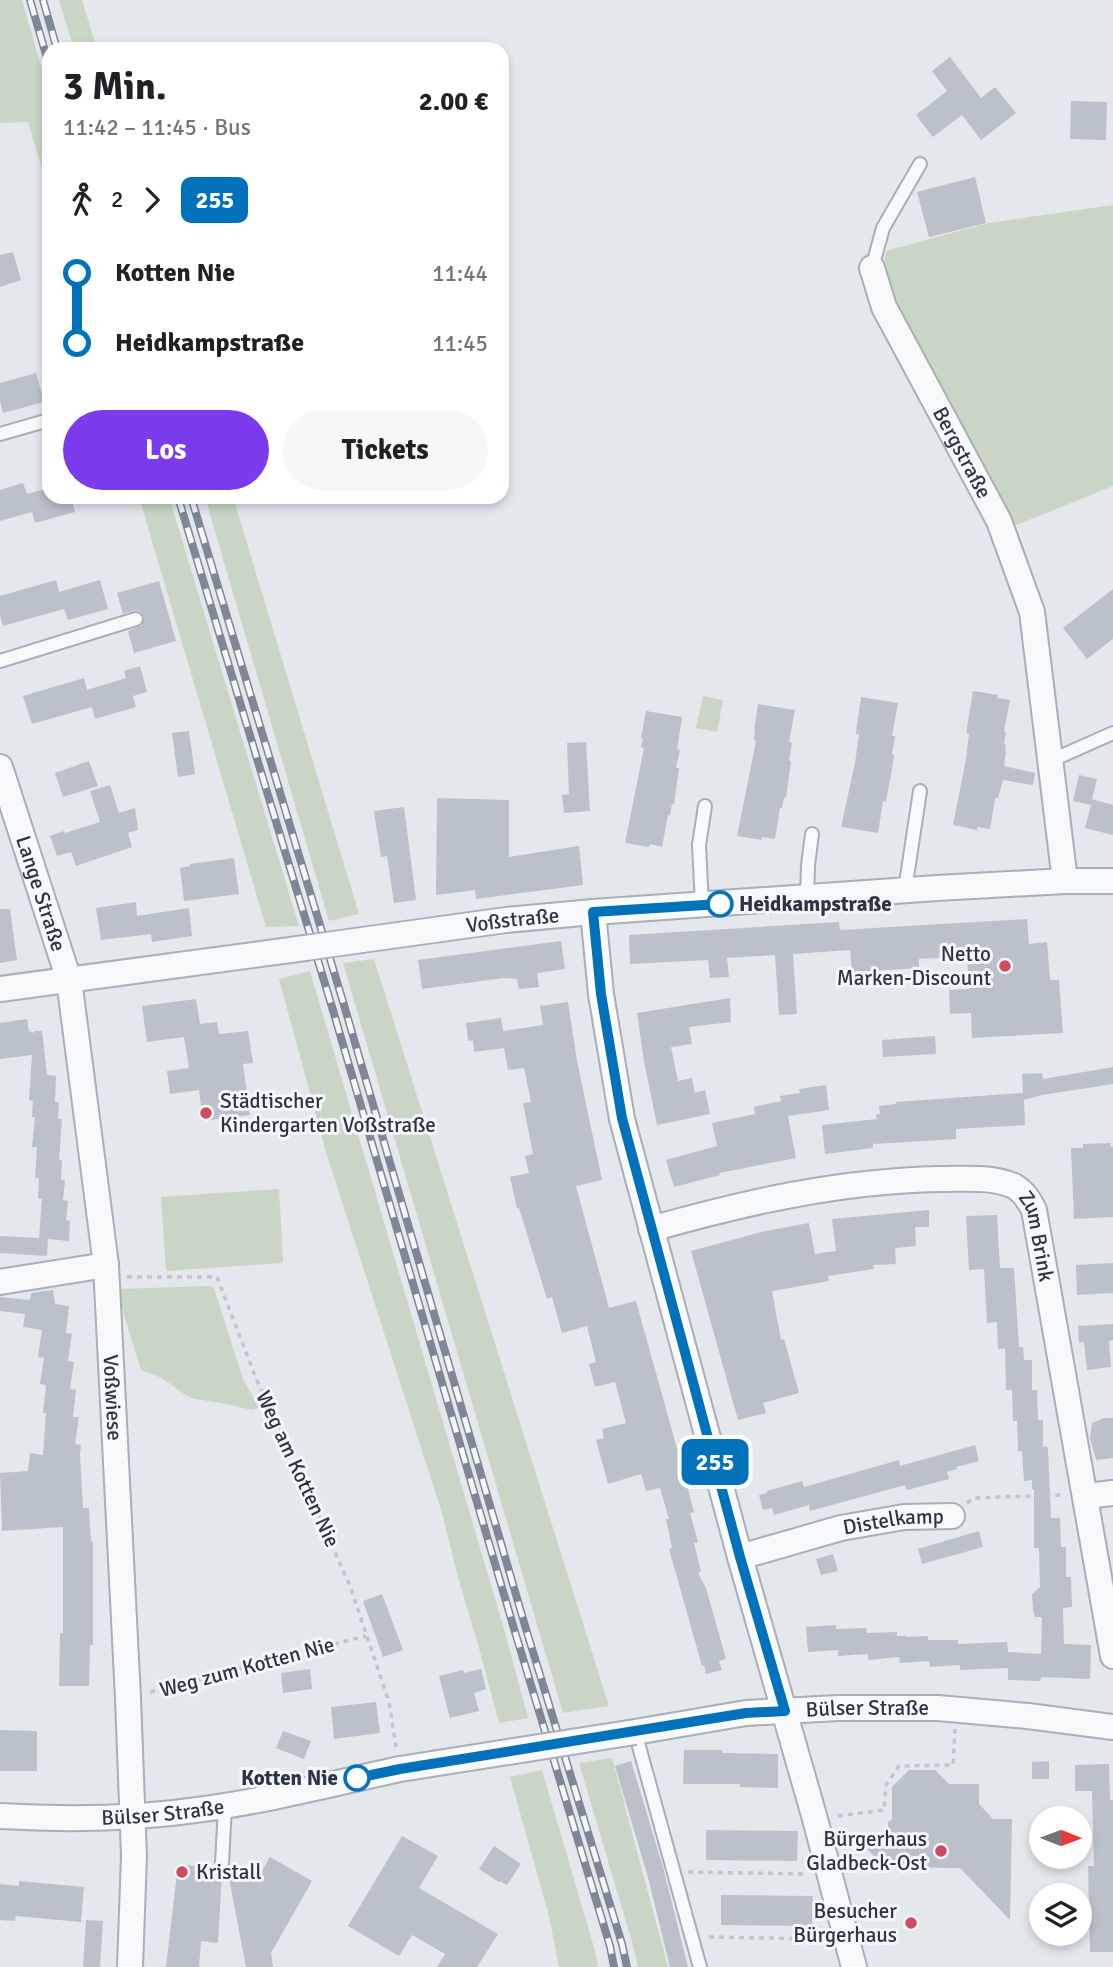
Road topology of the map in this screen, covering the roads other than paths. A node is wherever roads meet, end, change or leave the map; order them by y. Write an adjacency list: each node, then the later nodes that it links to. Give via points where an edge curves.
1 (920, 163): 2 (lane, Bergstraße, via 883,228)
2 (872, 268): 8 (street, Bergstraße, via 884,307 999,521 1021,580 1032,612)
3 (42, 422): 4 (lane)
4 (0, 435)
5 (136, 619): 6 (lane)
6 (0, 661)
7 (1113, 733): 8 (lane)
8 (1051, 761): 13 (street, Bergstraße)
9 (0, 767): 19 (street, Lange Straße)
10 (920, 791): 15 (lane)
11 (705, 806): 17 (lane, via 699,845)
12 (812, 834): 16 (lane)
13 (1065, 881): 14 (street, Voßstraße); 15 (street, Voßstraße)
14 (1113, 881)
15 (905, 890): 16 (street, Voßstraße)
16 (807, 897): 17 (street, Voßstraße)
17 (702, 905): 18 (street, Voßstraße)
18 (593, 912): 19 (street, Voßstraße, bridge); 21 (street, via 601,994 622,1118)
19 (69, 980): 20 (street, Voßstraße); 22 (street, Voßwiese)
20 (0, 989)
21 (651, 1229): 25 (street, Zum Brink, via 749,1203 860,1183 976,1178 1014,1186 1034,1210); 27 (street)
22 (107, 1271): 23 (street); 34 (street, Voßwiese)
23 (0, 1282)
24 (1113, 1493): 25 (street)
25 (1086, 1496): 28 (street, Zum Brink)
26 (953, 1516): 27 (street, Distelkamp, via 904,1517 854,1526)
27 (740, 1557): 29 (street)
28 (1113, 1656)
29 (785, 1711): 30 (street, Bülser Straße, via 838,1707 956,1710); 31 (street, Bülser Straße); 38 (street)
30 (1113, 1727)
31 (635, 1732): 32 (street, Bülser Straße, bridge, via 400,1769); 37 (lane)
32 (225, 1806): 34 (street, Bülser Straße); 35 (lane)
33 (0, 1816): 34 (street, Bülser Straße)
34 (131, 1817): 36 (street, Voßwiese)
35 (222, 1863)
36 (130, 1967)
37 (700, 1967)
38 (854, 1967)

